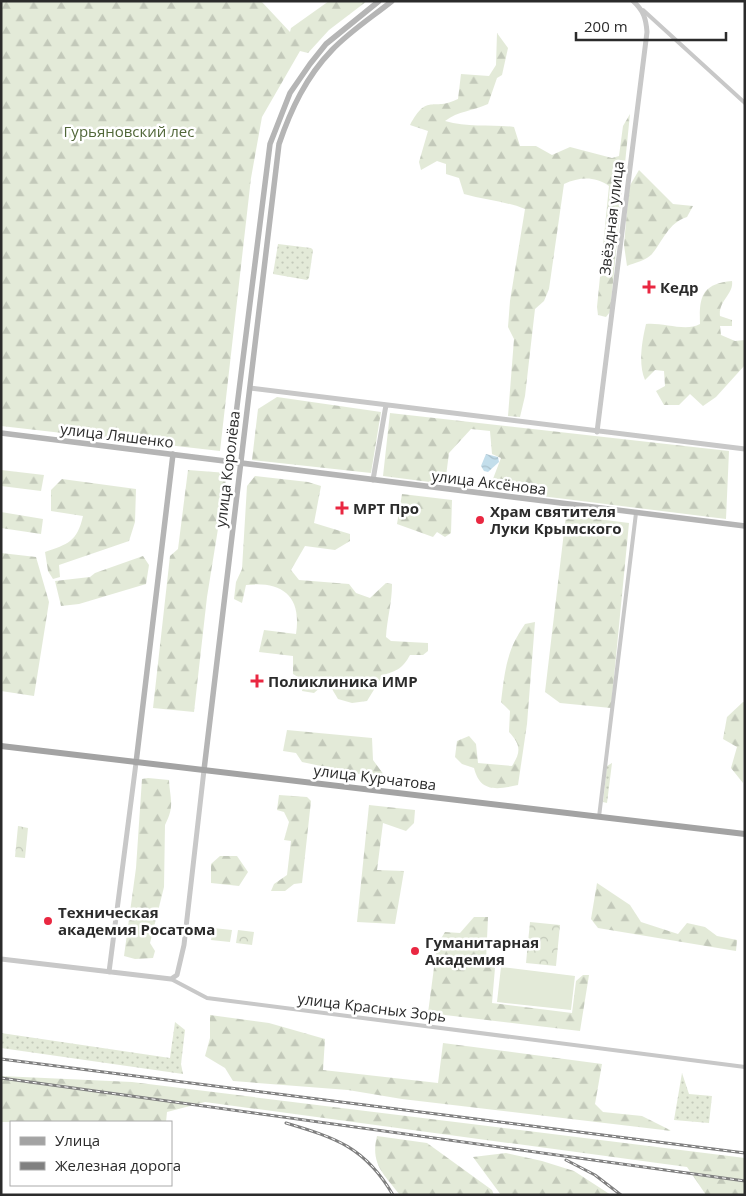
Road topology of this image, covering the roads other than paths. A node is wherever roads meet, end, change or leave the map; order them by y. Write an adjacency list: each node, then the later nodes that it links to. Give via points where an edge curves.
1 (379, 1): 6 (main road, улица Королёва, via 326,44 290,93 278,118 270,144)
2 (392, 1): 7 (main road, улица Королёва, via 332,49 298,96 287,121 279,144)
3 (633, 1): 4 (street)
4 (641, 8): 5 (street); 9 (street, Звёздная улица, via 647,32)
5 (745, 103)
6 (241, 387): 7 (main road); 13 (main road, улица Королёва)
7 (250, 388): 8 (street); 14 (main road, улица Королёва)
8 (386, 405): 9 (street); 15 (street)
9 (597, 432): 11 (street)
10 (1, 433): 12 (main road, улица Ляшенко)
11 (745, 449)
12 (173, 454): 13 (main road, улица Ляшенко); 19 (main road)
13 (230, 462): 14 (main road, улица Аксёнова)
14 (241, 463): 15 (main road, улица Аксёнова); 20 (main road, улица Королёва)
15 (374, 480): 16 (main road, улица Аксёнова)
16 (636, 513): 17 (main road, улица Аксёнова); 21 (street)
17 (745, 526)
18 (1, 746): 19 (main road, улица Курчатова)
19 (136, 763): 20 (main road, улица Курчатова); 24 (street)
20 (204, 770): 21 (main road, улица Курчатова); 25 (street, улица Королёва, via 180,966 178,975)
21 (599, 817): 22 (main road, улица Курчатова)
22 (745, 834)
23 (1, 959): 24 (street, улица Красных Зорь)
24 (109, 972): 25 (street, улица Красных Зорь)
25 (171, 979): 26 (street, улица Красных Зорь, via 207,998)
26 (745, 1067)

